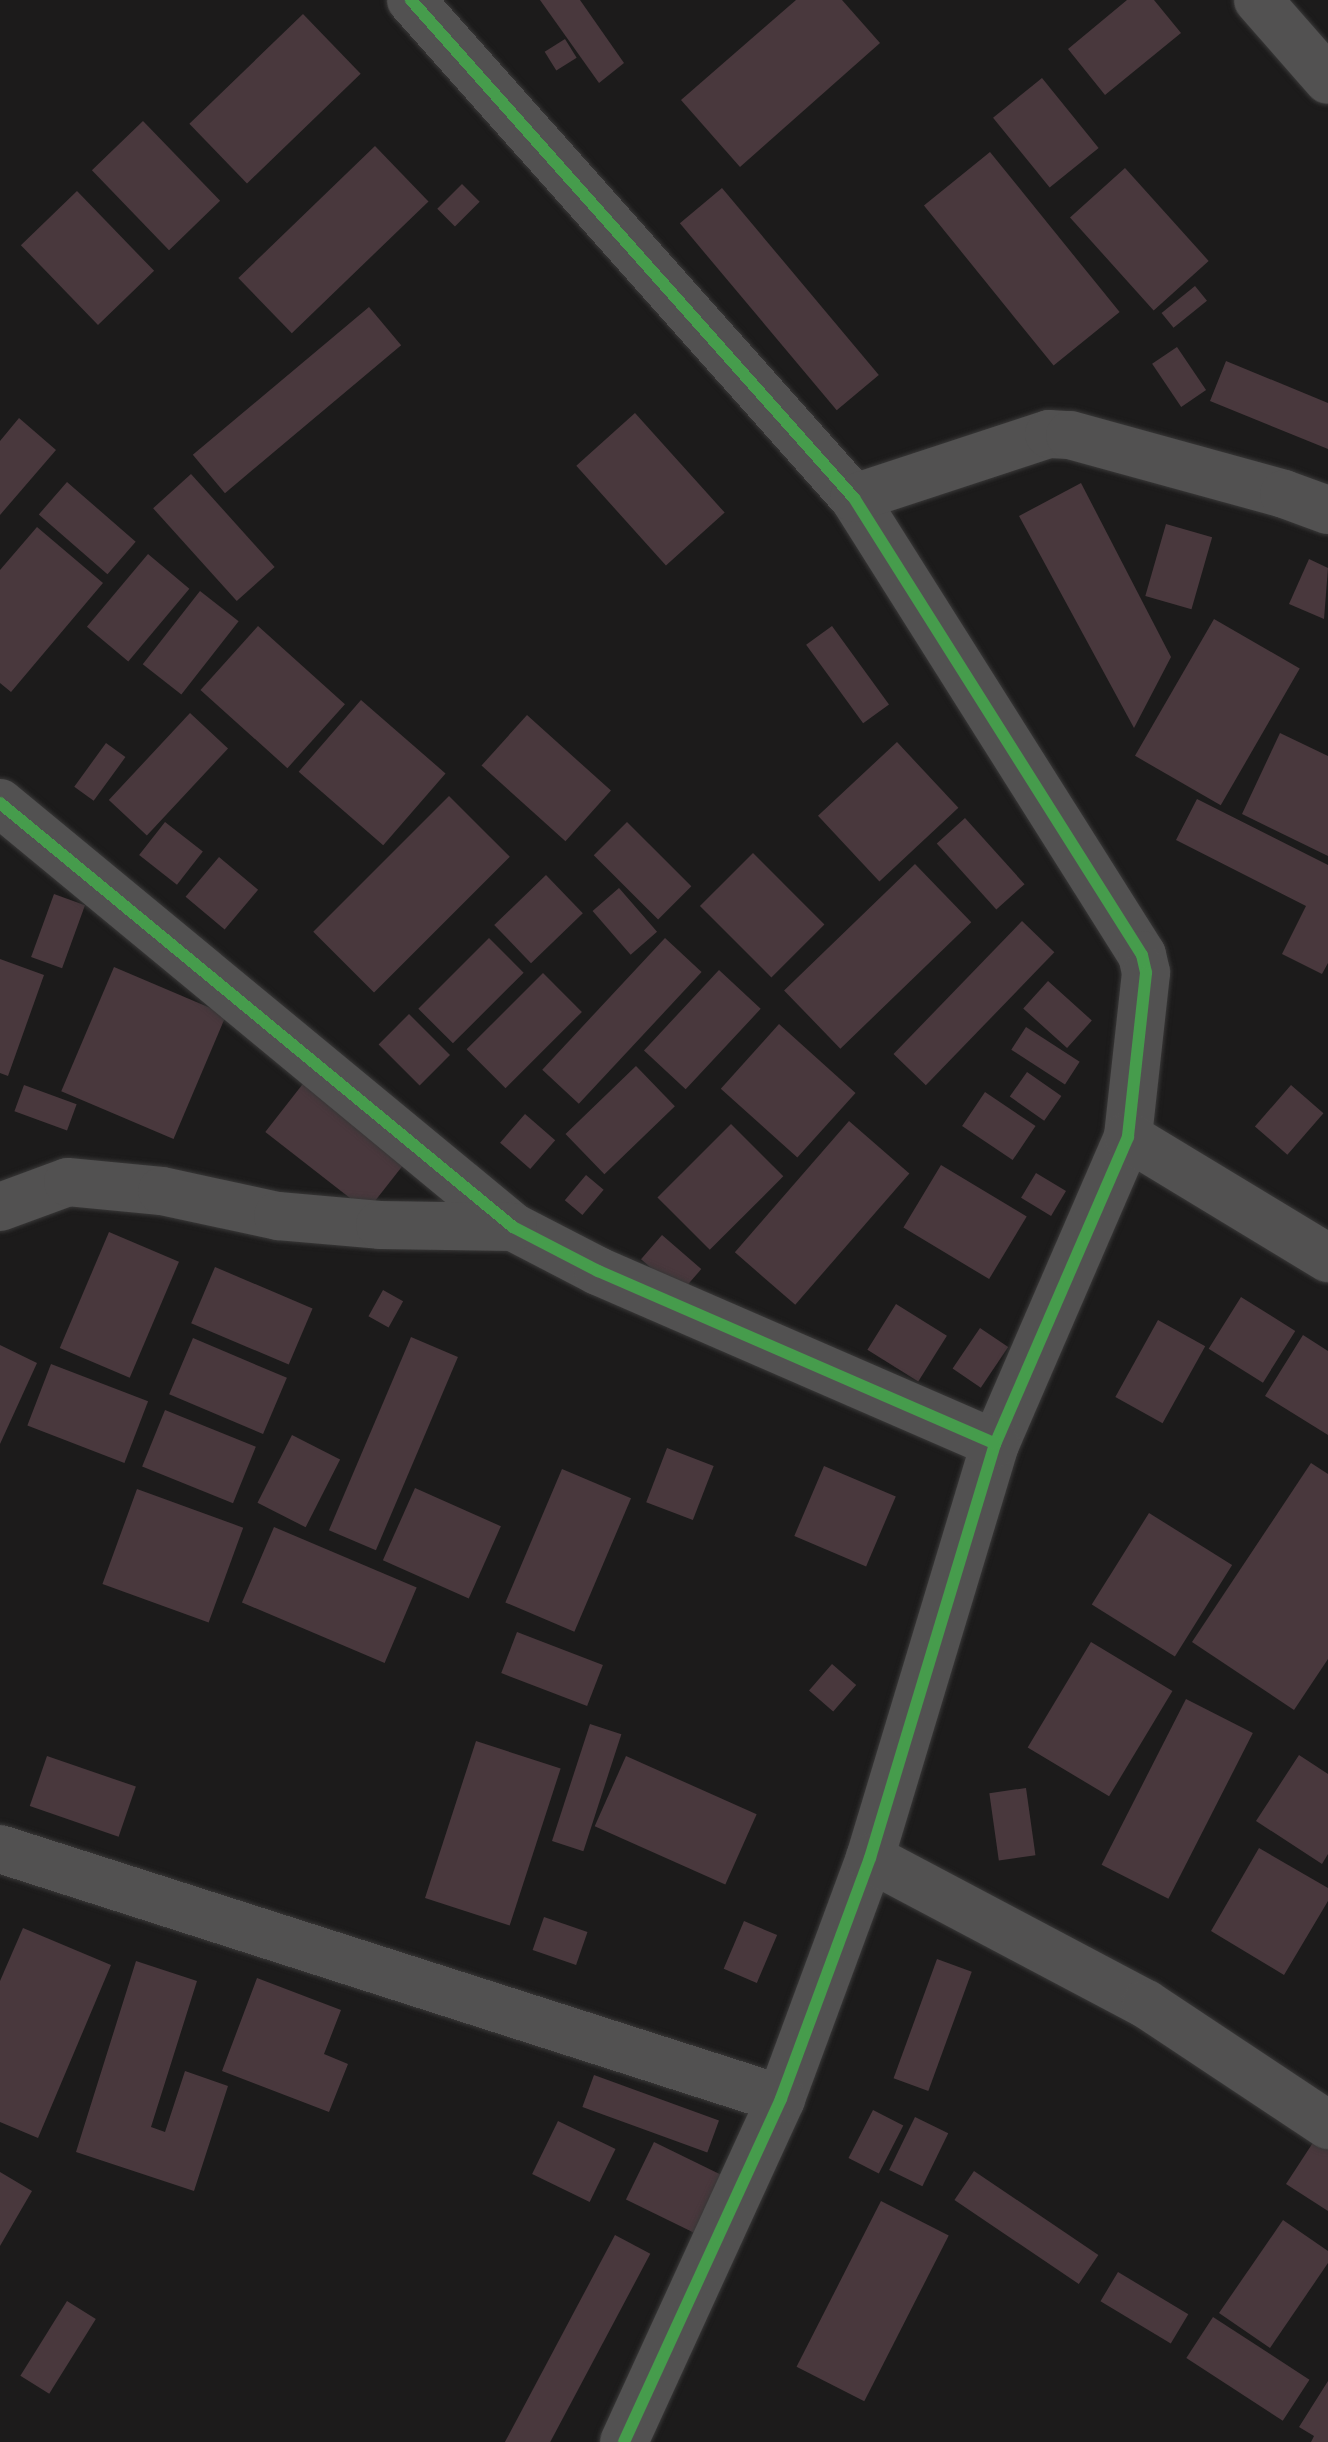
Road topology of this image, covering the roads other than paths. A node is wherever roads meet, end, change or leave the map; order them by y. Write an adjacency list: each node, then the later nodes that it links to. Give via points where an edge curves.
1 (411, 0): 4 (street)
2 (1258, 0): 3 (street)
3 (1328, 80)
4 (854, 498): 5 (street, via 1049,434); 7 (street, via 1142,955 1146,972)
5 (1328, 510)
6 (0, 803): 9 (street)
7 (1128, 1137): 10 (street); 11 (street)
8 (0, 1207): 9 (street, via 68,1182 162,1190 278,1216)
9 (514, 1226): 11 (street, via 598,1271)
10 (1328, 1258)
11 (995, 1444): 13 (street)
12 (0, 1848): 14 (street)
13 (870, 1858): 14 (street); 15 (street, via 1146,2004)
14 (781, 2099): 16 (street)
15 (1328, 2125)
16 (624, 2442)

